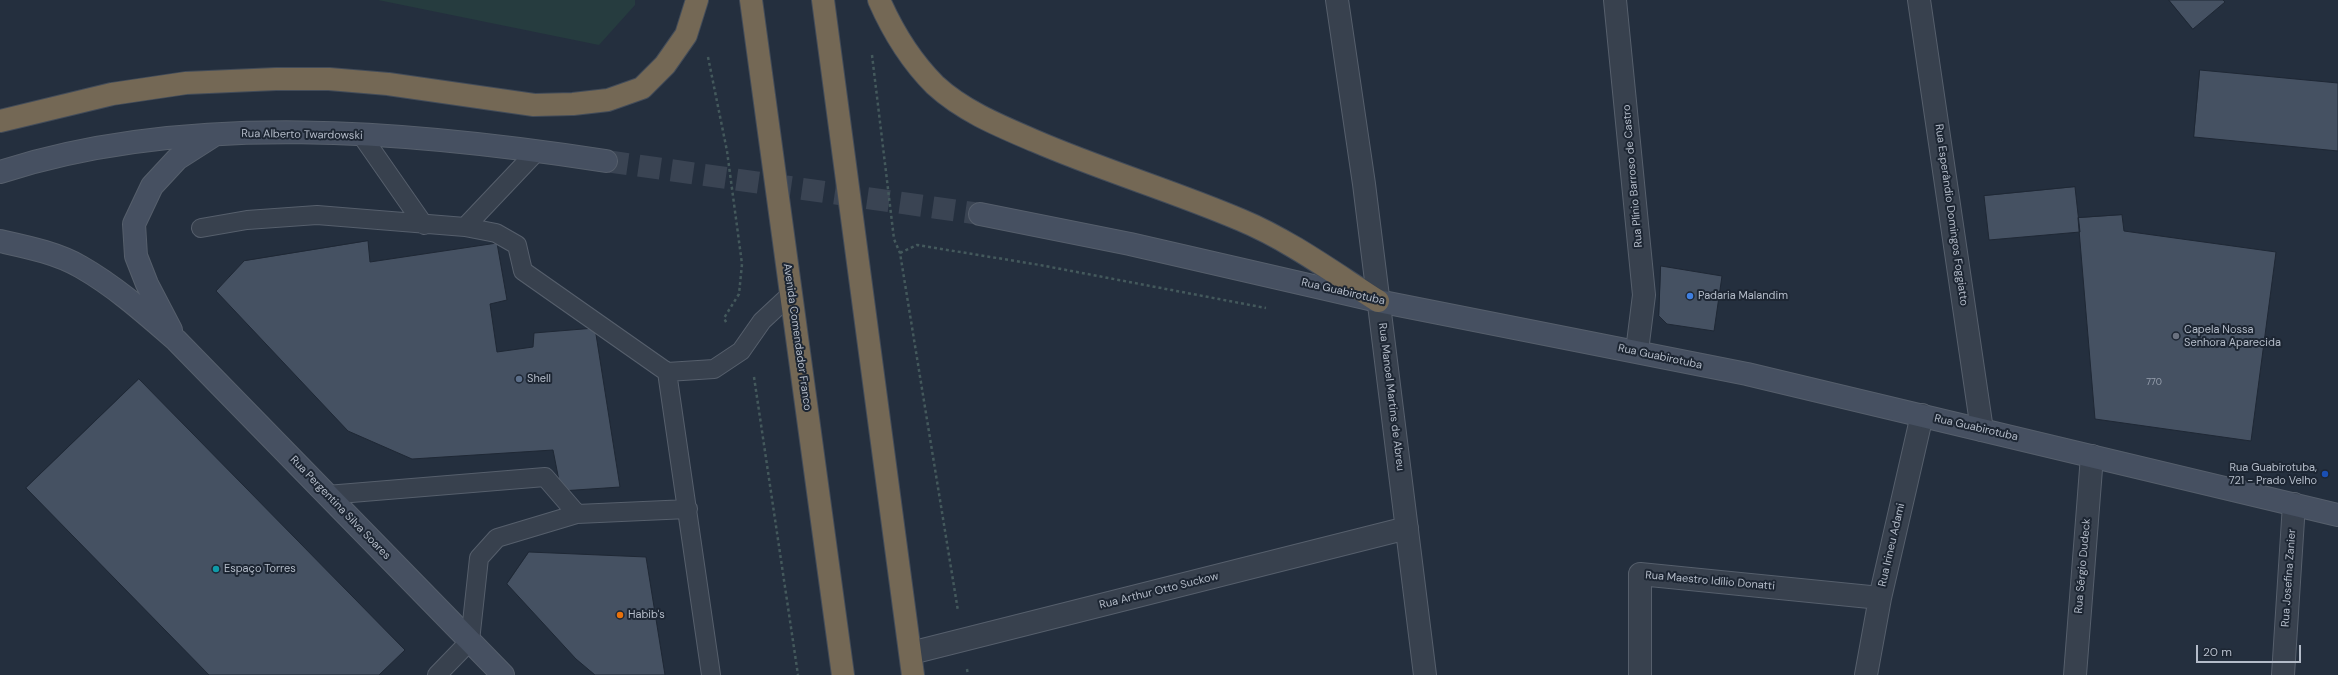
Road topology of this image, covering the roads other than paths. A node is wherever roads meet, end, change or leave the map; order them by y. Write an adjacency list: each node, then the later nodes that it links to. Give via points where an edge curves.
1 (696, 0): 8 (highway, via 686,35 665,65 642,88 608,100 573,104 534,104 388,84 329,79 276,79 186,83 112,94)
2 (751, 0): 19 (highway, Avenida Comendador Franco)
3 (823, 0): 35 (highway)
4 (879, 0): 20 (highway, via 890,25 911,59 936,86 967,108 1008,130 1051,148 1241,220 1280,240)
5 (1337, 0): 20 (street, Rua Manoel Martins de Abreu)
6 (1615, 0): 22 (street, Rua Plínio Barroso de Castro, via 1644,295)
7 (1919, 0): 25 (street, Rua Esperândio Domingos Foggiatto)
8 (0, 120)
9 (215, 134): 10 (main road, Rua Alberto Twardowski); 13 (main road, Rua Alberto Twardowski, via 136,142 73,153); 21 (main road, Rua Pergentina Silva Soares, via 177,159 152,186 134,224 136,256 147,284)
10 (362, 136): 11 (main road, Rua Alberto Twardowski); 15 (lane)
11 (537, 151): 12 (main road, Rua Alberto Twardowski); 16 (lane)
12 (606, 161)
13 (0, 172)
14 (980, 214): 20 (main road, Rua Guabirotuba, via 1130,244)
15 (424, 225): 16 (lane); 17 (lane, via 317,215 246,220)
16 (465, 227): 23 (lane, via 496,233 517,245 523,271)
17 (201, 228)
18 (0, 241): 21 (main road, Rua Pergentina Silva Soares, via 40,251 80,266 118,291)
19 (791, 294): 23 (lane, via 762,321 741,352 714,369); 39 (highway, Avenida Comendador Franco)
20 (1378, 301): 22 (main road, Rua Guabirotuba); 32 (street, Rua Manoel Martins de Abreu)
21 (176, 340): 27 (main road, Rua Pergentina Silva Soares)
22 (1637, 352): 24 (main road, Rua Guabirotuba, via 1748,374)
23 (667, 372): 29 (lane)
24 (1922, 416): 25 (main road, Rua Guabirotuba); 33 (street, Rua Irineu Adami)
25 (1982, 430): 26 (main road, Rua Guabirotuba)
26 (2092, 456): 28 (main road, Rua Guabirotuba); 44 (street, Rua Sérgio Dudeck)
27 (327, 495): 30 (lane, via 545,477); 34 (main road, Rua Pergentina Silva Soares)
28 (2294, 504): 31 (main road, Rua Guabirotuba); 45 (street, Rua Josefina Zanier)
29 (688, 509): 30 (lane); 38 (lane)
30 (577, 514): 34 (lane, via 497,538 479,558)
31 (2338, 515)
32 (1407, 528): 35 (street, Rua Arthur Otto Suckow); 41 (street, Rua Manoel Martins de Abreu)
33 (1880, 598): 42 (street, Rua Maestro Idílio Donatti, via 1640,574); 43 (street, Rua Irineu Adami)
34 (470, 641): 36 (lane); 37 (main road, Rua Pergentina Silva Soares)
35 (911, 653): 40 (highway)
36 (437, 675)
37 (503, 675)
38 (711, 675)
39 (843, 675)
40 (913, 675)
41 (1425, 675)
42 (1640, 675)
43 (1866, 675)
44 (2075, 675)
45 (2283, 675)

